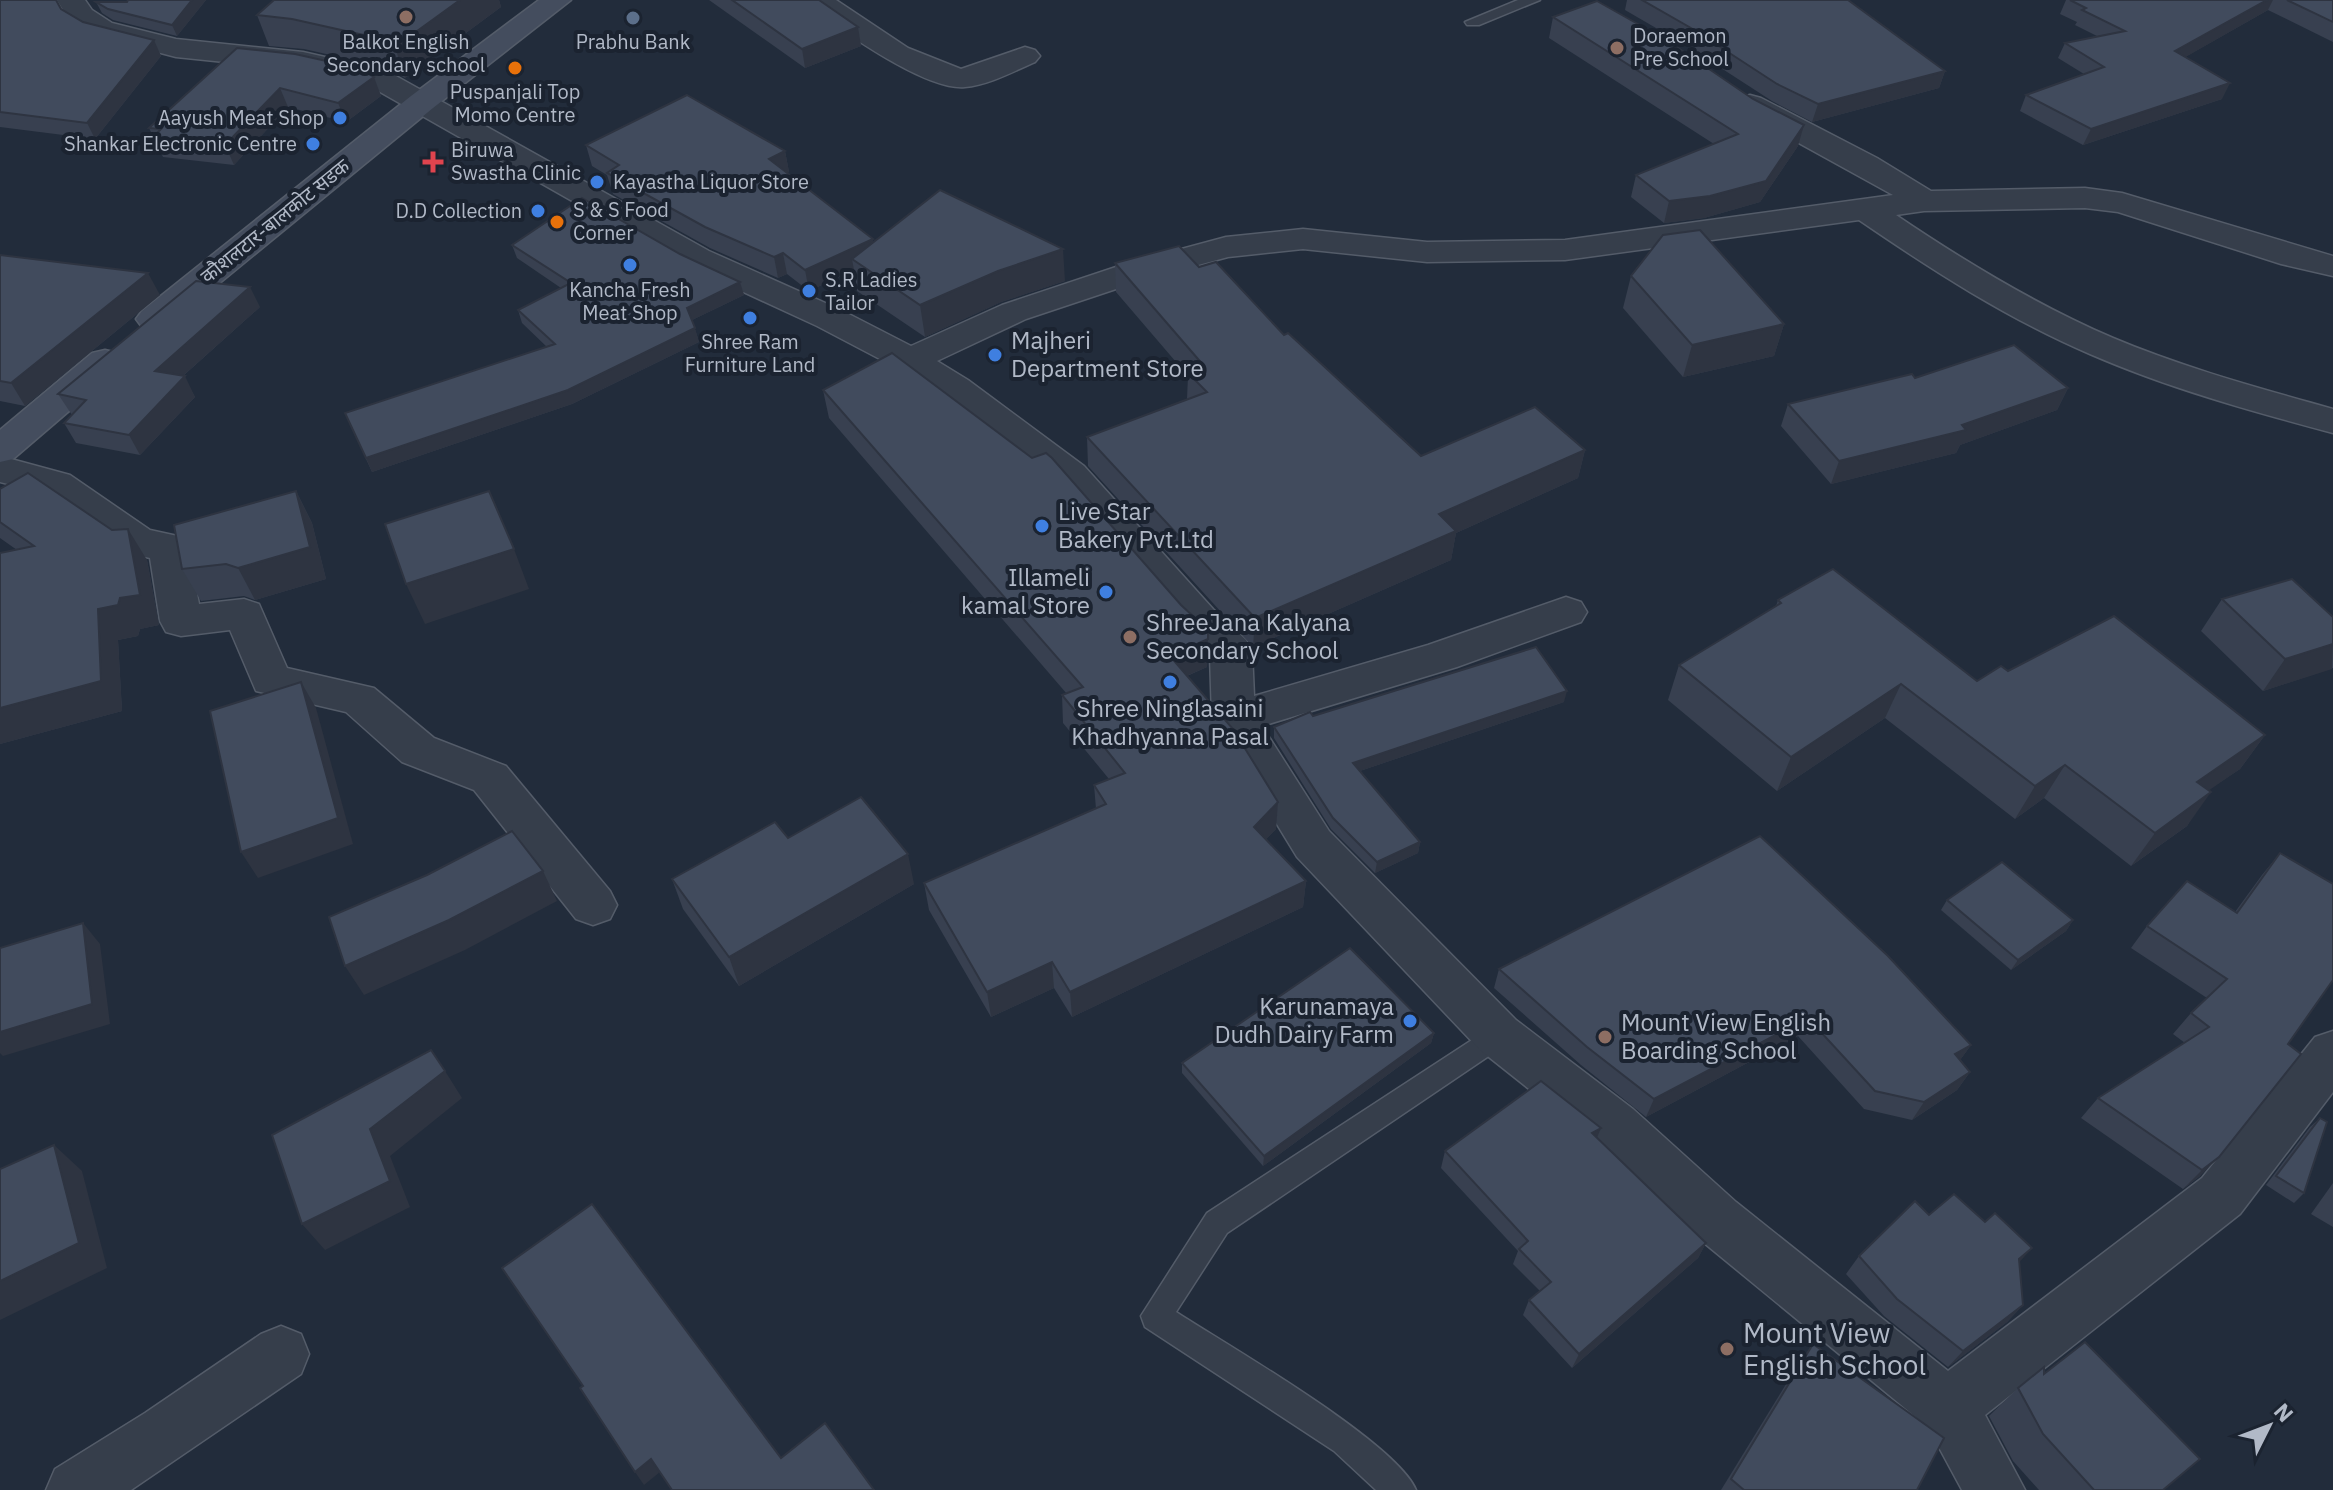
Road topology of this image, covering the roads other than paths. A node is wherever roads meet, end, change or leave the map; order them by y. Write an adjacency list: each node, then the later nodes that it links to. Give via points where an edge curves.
1 (71, 0): 8 (street, via 81,16 102,29 176,48 335,66 376,77)
2 (557, 0): 8 (main road, कौशलटार-बालकोट सडक)
3 (817, 0): 6 (street, via 898,54 957,78)
4 (1532, 0): 5 (lane)
5 (1473, 22)
6 (1025, 56)
7 (1723, 86): 9 (street)
8 (422, 102): 12 (street, via 697,258); 14 (main road, कौशलटार-बालकोट सडक)
9 (1924, 201): 10 (street); 11 (street, via 2098,199)
10 (1864, 208): 12 (street, via 1565,250 1427,252 1303,239 1226,247 1014,312); 13 (street, via 1938,260 2102,346 2208,386)
11 (2333, 266)
12 (910, 360): 17 (street, via 1070,475 1231,651)
13 (2333, 421)
14 (0, 450)
15 (0, 469): 18 (street, via 56,484 139,542 168,547 181,621 244,614 271,680 359,699 418,750 490,778)
16 (1566, 612): 17 (street, via 1445,656)
17 (1234, 718): 19 (street, via 1313,844)
18 (593, 905)
19 (1498, 1035): 22 (street, via 1615,1126 1717,1220); 25 (lane, via 1217,1223 1156,1316 1345,1440)
20 (2333, 1053): 22 (street, via 2221,1196)
21 (281, 1354): 24 (street)
22 (1948, 1407): 23 (street)
23 (1986, 1486)
24 (76, 1490)
25 (1400, 1490)

